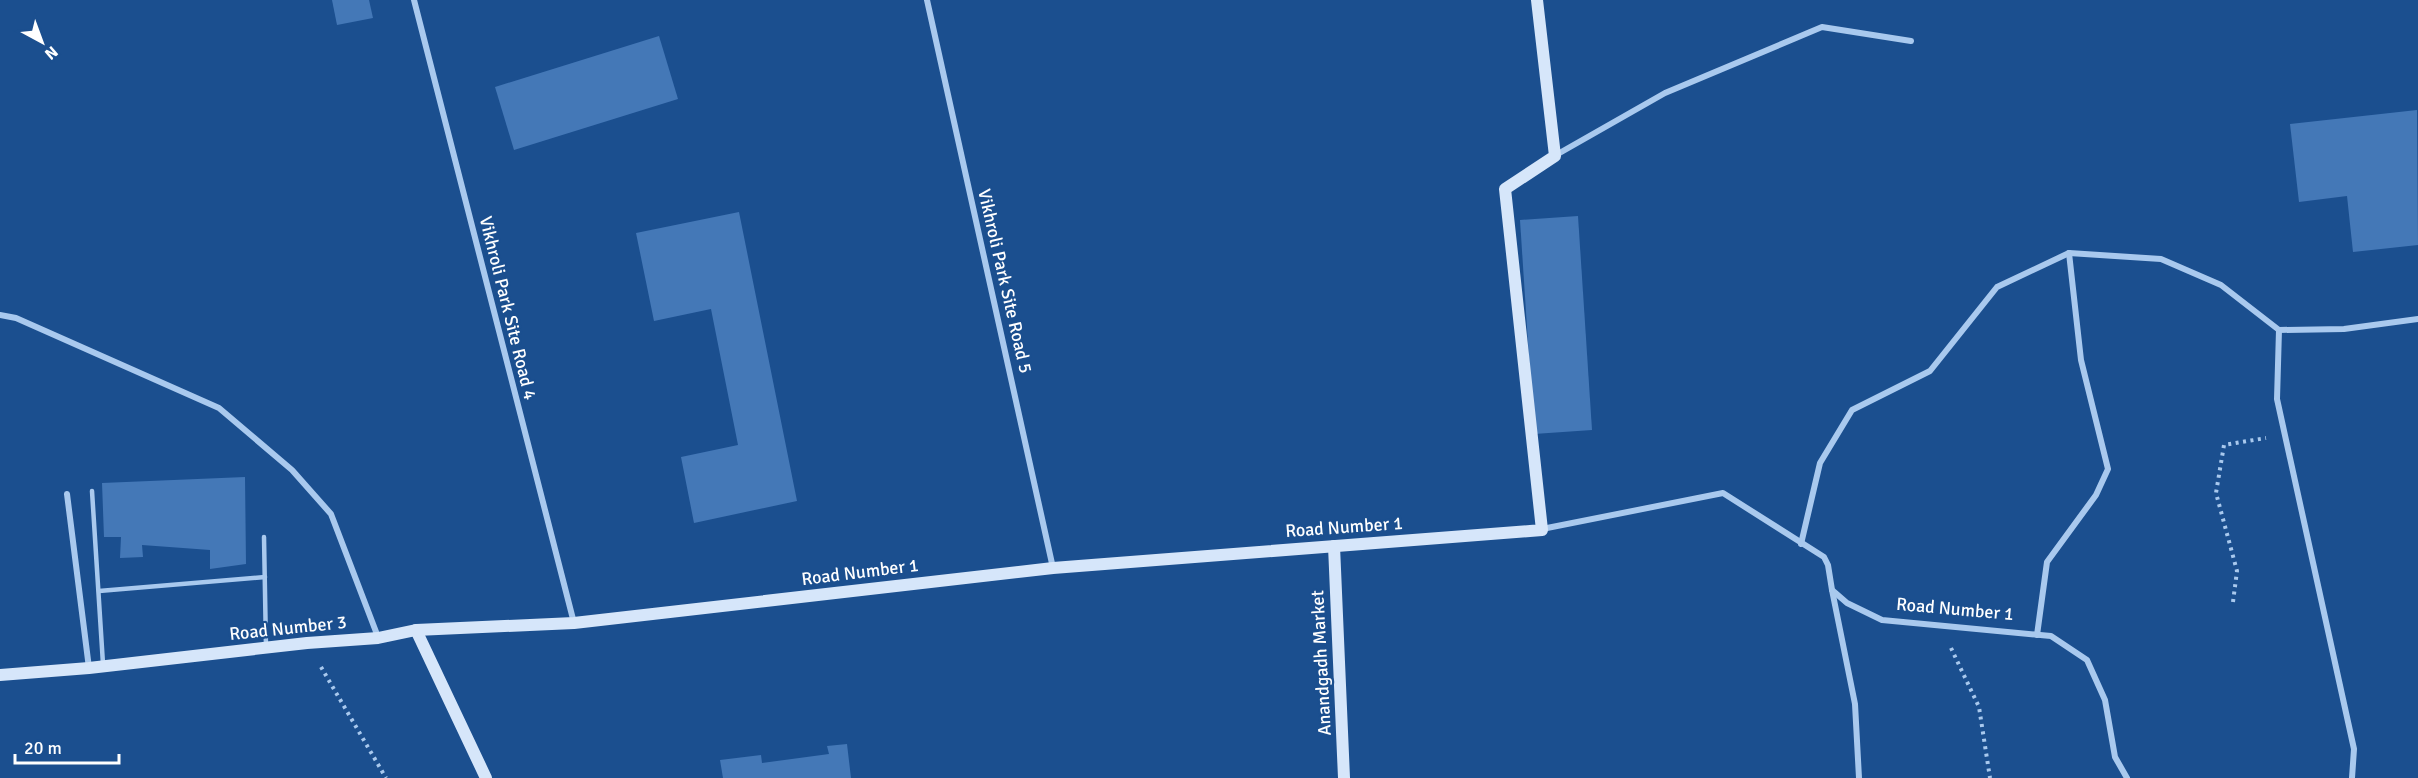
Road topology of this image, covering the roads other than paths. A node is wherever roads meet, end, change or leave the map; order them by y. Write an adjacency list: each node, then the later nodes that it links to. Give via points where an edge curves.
1 (414, 0): 20 (street, Vikhroli Park Site Road 4)
2 (927, 0): 16 (street, Vikhroli Park Site Road 5)
3 (1537, 0): 5 (street)
4 (1911, 41): 5 (street, via 1822,27 1665,93)
5 (1555, 156): 12 (street, via 1505,189)
6 (2069, 253): 9 (street, via 2161,259 2221,285); 14 (street, via 1997,287 1930,371 1852,410 1820,463); 22 (street, via 2080,360 2108,469 2096,495 2047,562)
7 (0, 315): 23 (street, via 16,318 219,408 292,470 331,514)
8 (2418, 319): 9 (street, via 2344,329)
9 (2279, 330): 32 (street, via 2277,399 2355,749)
10 (92, 491): 19 (lane)
11 (67, 494): 26 (street)
12 (1542, 530): 14 (street, Road Number 1, via 1723,493); 15 (street, Road Number 1)
13 (264, 537): 17 (lane)
14 (1801, 544): 18 (street, Road Number 1, via 1824,556)
15 (1334, 546): 16 (street, Road Number 1); 29 (street, Anandgadh Market)
16 (1053, 568): 20 (street, Road Number 1)
17 (265, 577): 19 (lane); 24 (lane)
18 (1832, 590): 22 (street, Road Number 1, via 1846,603 1882,621); 30 (street, via 1856,704)
19 (99, 591): 25 (lane)
20 (574, 623): 21 (street, Road Number 1)
21 (416, 630): 23 (street, Road Number 3); 28 (street)
22 (2037, 634): 31 (street, Road Number 1, via 2051,636 2087,660 2105,700 2115,757)
23 (378, 638): 24 (street, Road Number 3)
24 (266, 647): 25 (street, Road Number 3)
25 (104, 666): 26 (street, Road Number 3)
26 (88, 668): 27 (street, Road Number 3)
27 (0, 675)
28 (486, 778)
29 (1344, 778)
30 (1859, 778)
31 (2127, 778)
32 (2352, 778)

